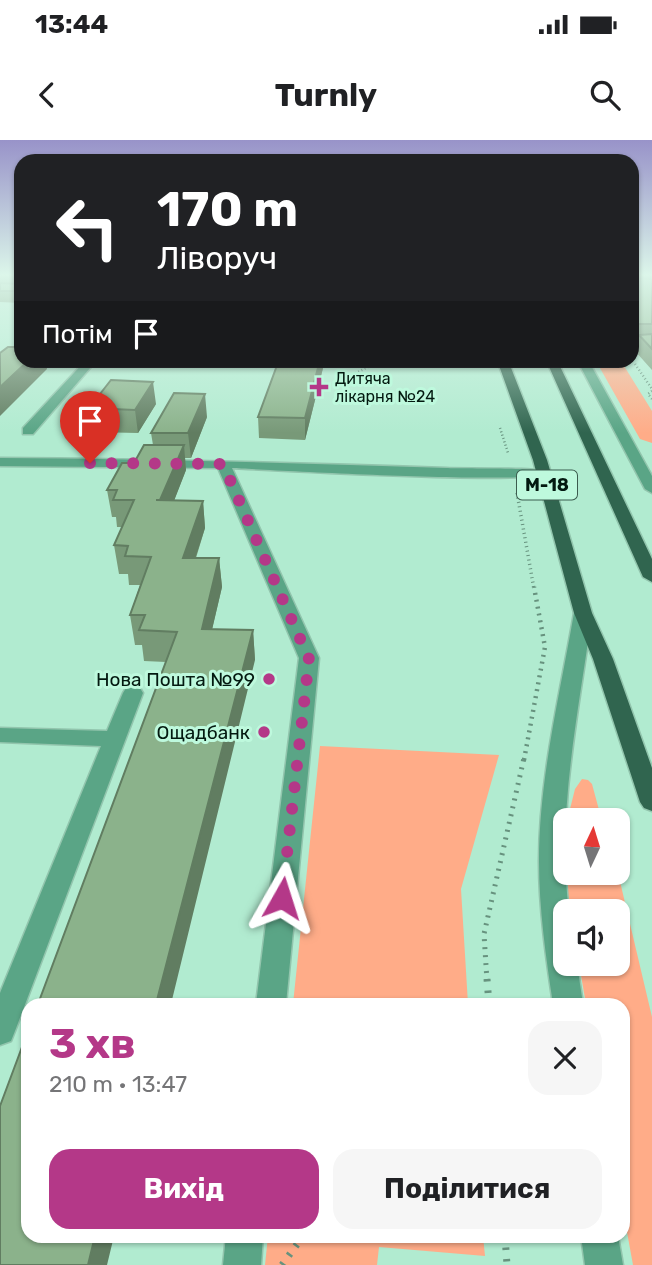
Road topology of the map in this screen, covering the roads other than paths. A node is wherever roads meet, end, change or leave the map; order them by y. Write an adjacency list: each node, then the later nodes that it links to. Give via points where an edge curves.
1 (85, 368): 5 (street)
2 (505, 368): 8 (main road, М-18)
3 (555, 368): 11 (main road, М-18)
4 (586, 368): 10 (street)
5 (28, 431)
6 (6, 462): 7 (street); 9 (street)
7 (223, 464): 8 (street, via 482,474); 17 (street, via 309,659)
8 (544, 472): 12 (main road, М-18)
9 (0, 475)
10 (652, 489)
11 (652, 577)
12 (583, 613): 16 (main road, М-18); 18 (street, via 552,843)
13 (133, 693): 15 (street)
14 (0, 734): 15 (street)
15 (115, 739): 19 (street)
16 (652, 802)
17 (272, 998)
18 (567, 998)
19 (0, 1031)
20 (244, 1243): 22 (street)
21 (601, 1243): 23 (street)
22 (242, 1265)
23 (604, 1265)

